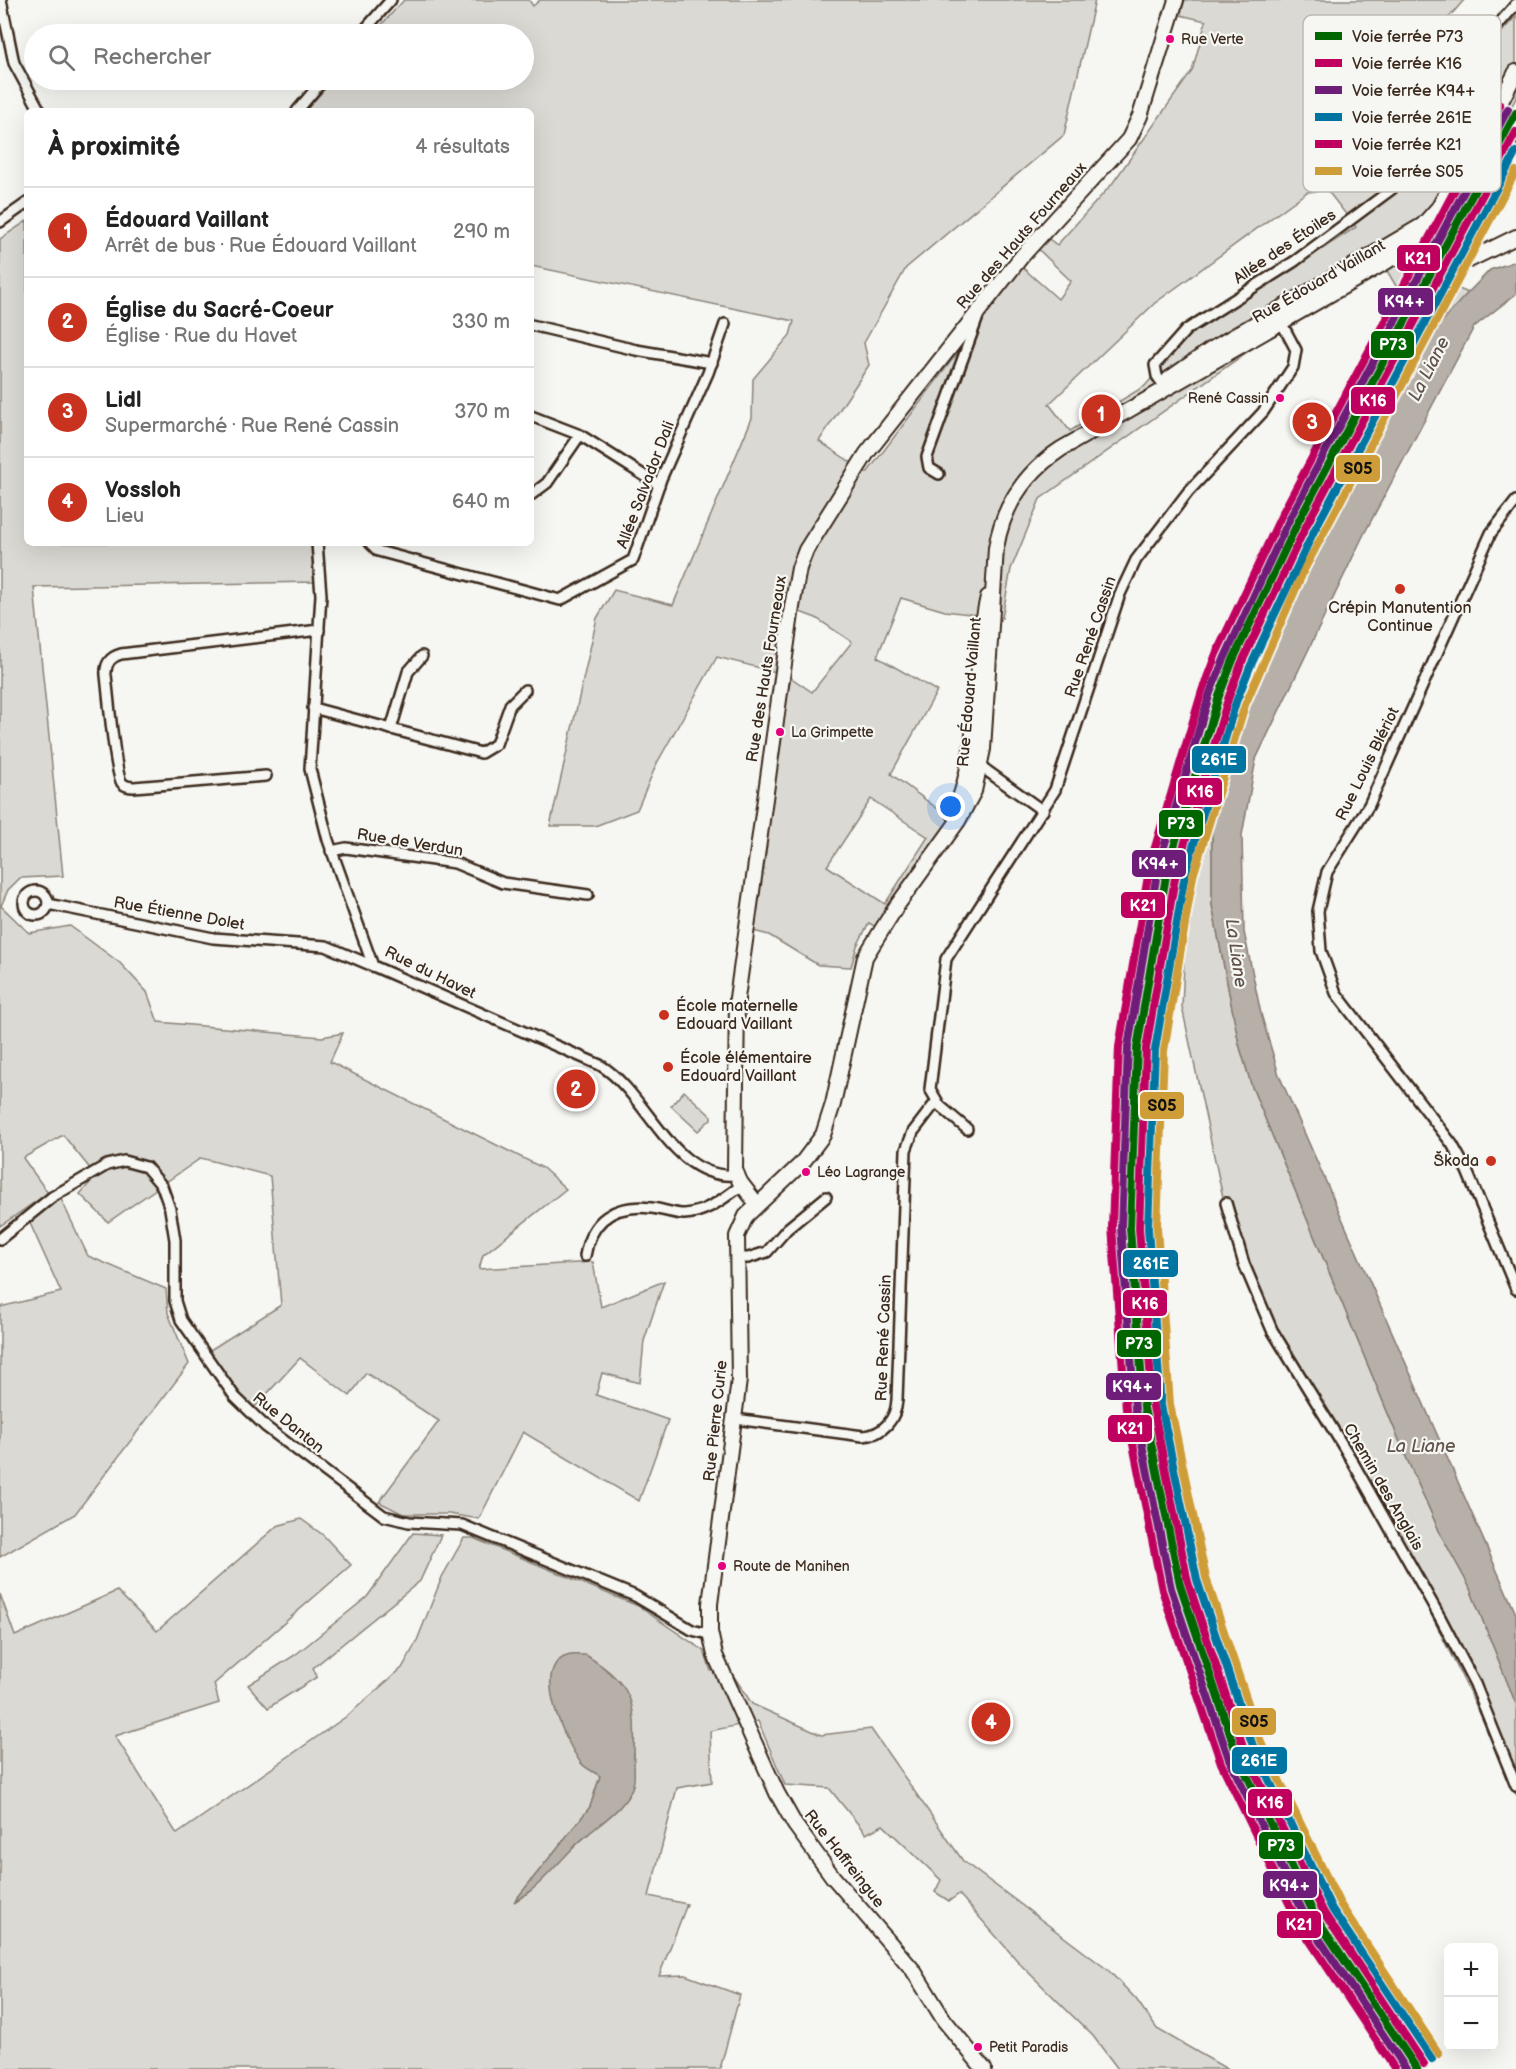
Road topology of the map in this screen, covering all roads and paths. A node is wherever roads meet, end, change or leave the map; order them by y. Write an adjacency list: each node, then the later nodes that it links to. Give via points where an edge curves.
1 (1, 0): 8 (street, via 14,63)
2 (391, 0): 6 (street)
3 (1176, 0): 22 (street, Rue des Hauts Fourneaux, via 1140,116 1129,139)
4 (1516, 4): 5 (street, Allée des Étoiles)
5 (1501, 22)
6 (370, 24)
7 (1516, 72): 11 (street, Rue Édouard Vaillant)
8 (24, 81)
9 (29, 90): 12 (street)
10 (315, 90): 13 (street)
11 (1501, 101)
12 (38, 108)
13 (300, 108)
14 (1388, 192): 27 (street, Allée des Étoiles, via 1290,264 1181,334 1155,365)
15 (1453, 192): 18 (street, Rue Édouard Vaillant)
16 (24, 205): 17 (street)
17 (0, 222)
18 (1434, 223): 20 (street, Rue Édouard Vaillant); 21 (street, Rue Édouard Vaillant); 21 (street, via 1431,243)
19 (1516, 237): 21 (street, via 1450,265)
20 (1394, 243): 21 (street); 23 (street, Rue Édouard Vaillant)
21 (1423, 249): 23 (street, Rue Édouard Vaillant, via 1386,262)
22 (982, 306): 30 (street, via 927,457 929,468); 50 (street, Rue des Hauts Fourneaux, via 867,453 810,543 799,568 737,998 734,1095)
23 (1279, 317): 27 (street, Rue Édouard Vaillant); 43 (street, Rue René Cassin, via 1296,350 1294,364 1263,412 1188,492 1136,560 1120,594 1058,785)
24 (725, 324): 26 (street, Allée Salvador Dali)
25 (534, 326): 26 (street)
26 (712, 363): 31 (street, Allée Salvador Dali)
27 (1164, 387): 41 (street, Rue Édouard Vaillant, via 1061,449 1028,477 1004,517 981,629)
28 (534, 417): 29 (street)
29 (580, 435): 31 (street); 32 (street, via 547,483)
30 (939, 474)
31 (658, 485): 35 (street, Allée Salvador Dali, via 633,561 564,600 378,551)
32 (534, 493)
33 (1516, 501): 57 (street, Rue Louis Blériot, via 1491,533 1369,805 1327,872 1318,925 1323,959 1336,993 1452,1144)
34 (317, 546): 36 (street, Rue du Havet)
35 (373, 546)
36 (319, 630): 39 (street, Rue du Havet); 42 (street, via 121,654 107,663 117,764 124,784 134,787)
37 (422, 656): 40 (street, via 408,672)
38 (525, 690): 40 (street, via 510,705 496,744 481,753)
39 (313, 708): 40 (street); 44 (street, Rue du Havet, via 310,769)
40 (391, 729)
41 (975, 763): 43 (street); 53 (street, Rue Édouard Vaillant, via 966,808 865,957 825,1130 802,1163)
42 (266, 776)
43 (1042, 811): 48 (street, Rue René Cassin, via 944,963 930,1084)
44 (331, 851): 45 (street, Rue de Verdun, via 346,848 455,863 503,883); 47 (street, Rue du Havet)
45 (588, 895)
46 (48, 904): 47 (street, Rue Étienne Dolet, via 213,938 326,946)
47 (374, 966): 50 (street, Rue du Havet, via 600,1065 619,1080 690,1162 708,1172)
48 (936, 1102): 49 (street); 58 (street, Rue René Cassin, via 906,1150 897,1400 892,1419 878,1433 863,1436)
49 (967, 1129)
50 (739, 1180): 53 (street); 55 (street, via 714,1205 684,1214 632,1206 615,1211 591,1232)
51 (826, 1197): 56 (street, via 787,1229 767,1252)
52 (1226, 1203): 61 (street, Chemin des Anglais, via 1244,1264 1272,1330 1437,1611 1475,1684)
53 (757, 1204): 56 (street, Rue Pierre Curie, via 738,1230)
54 (0, 1239): 59 (street, Rue Danton, via 86,1175 119,1161 142,1165 156,1177 168,1203 174,1233 175,1301 181,1320 239,1402 267,1427 384,1516 404,1522 462,1525 635,1596 692,1630)
55 (585, 1256)
56 (735, 1258): 58 (street, Rue Pierre Curie, via 740,1373)
57 (1516, 1289)
58 (735, 1419): 59 (street, Rue Pierre Curie, via 711,1595)
59 (710, 1632): 60 (street, Rue Pierre Curie)
60 (713, 1648): 62 (street, Rue Haffreingue, via 795,1825 833,1877 913,1970 949,2027)
61 (1516, 1786)
62 (984, 2069)

